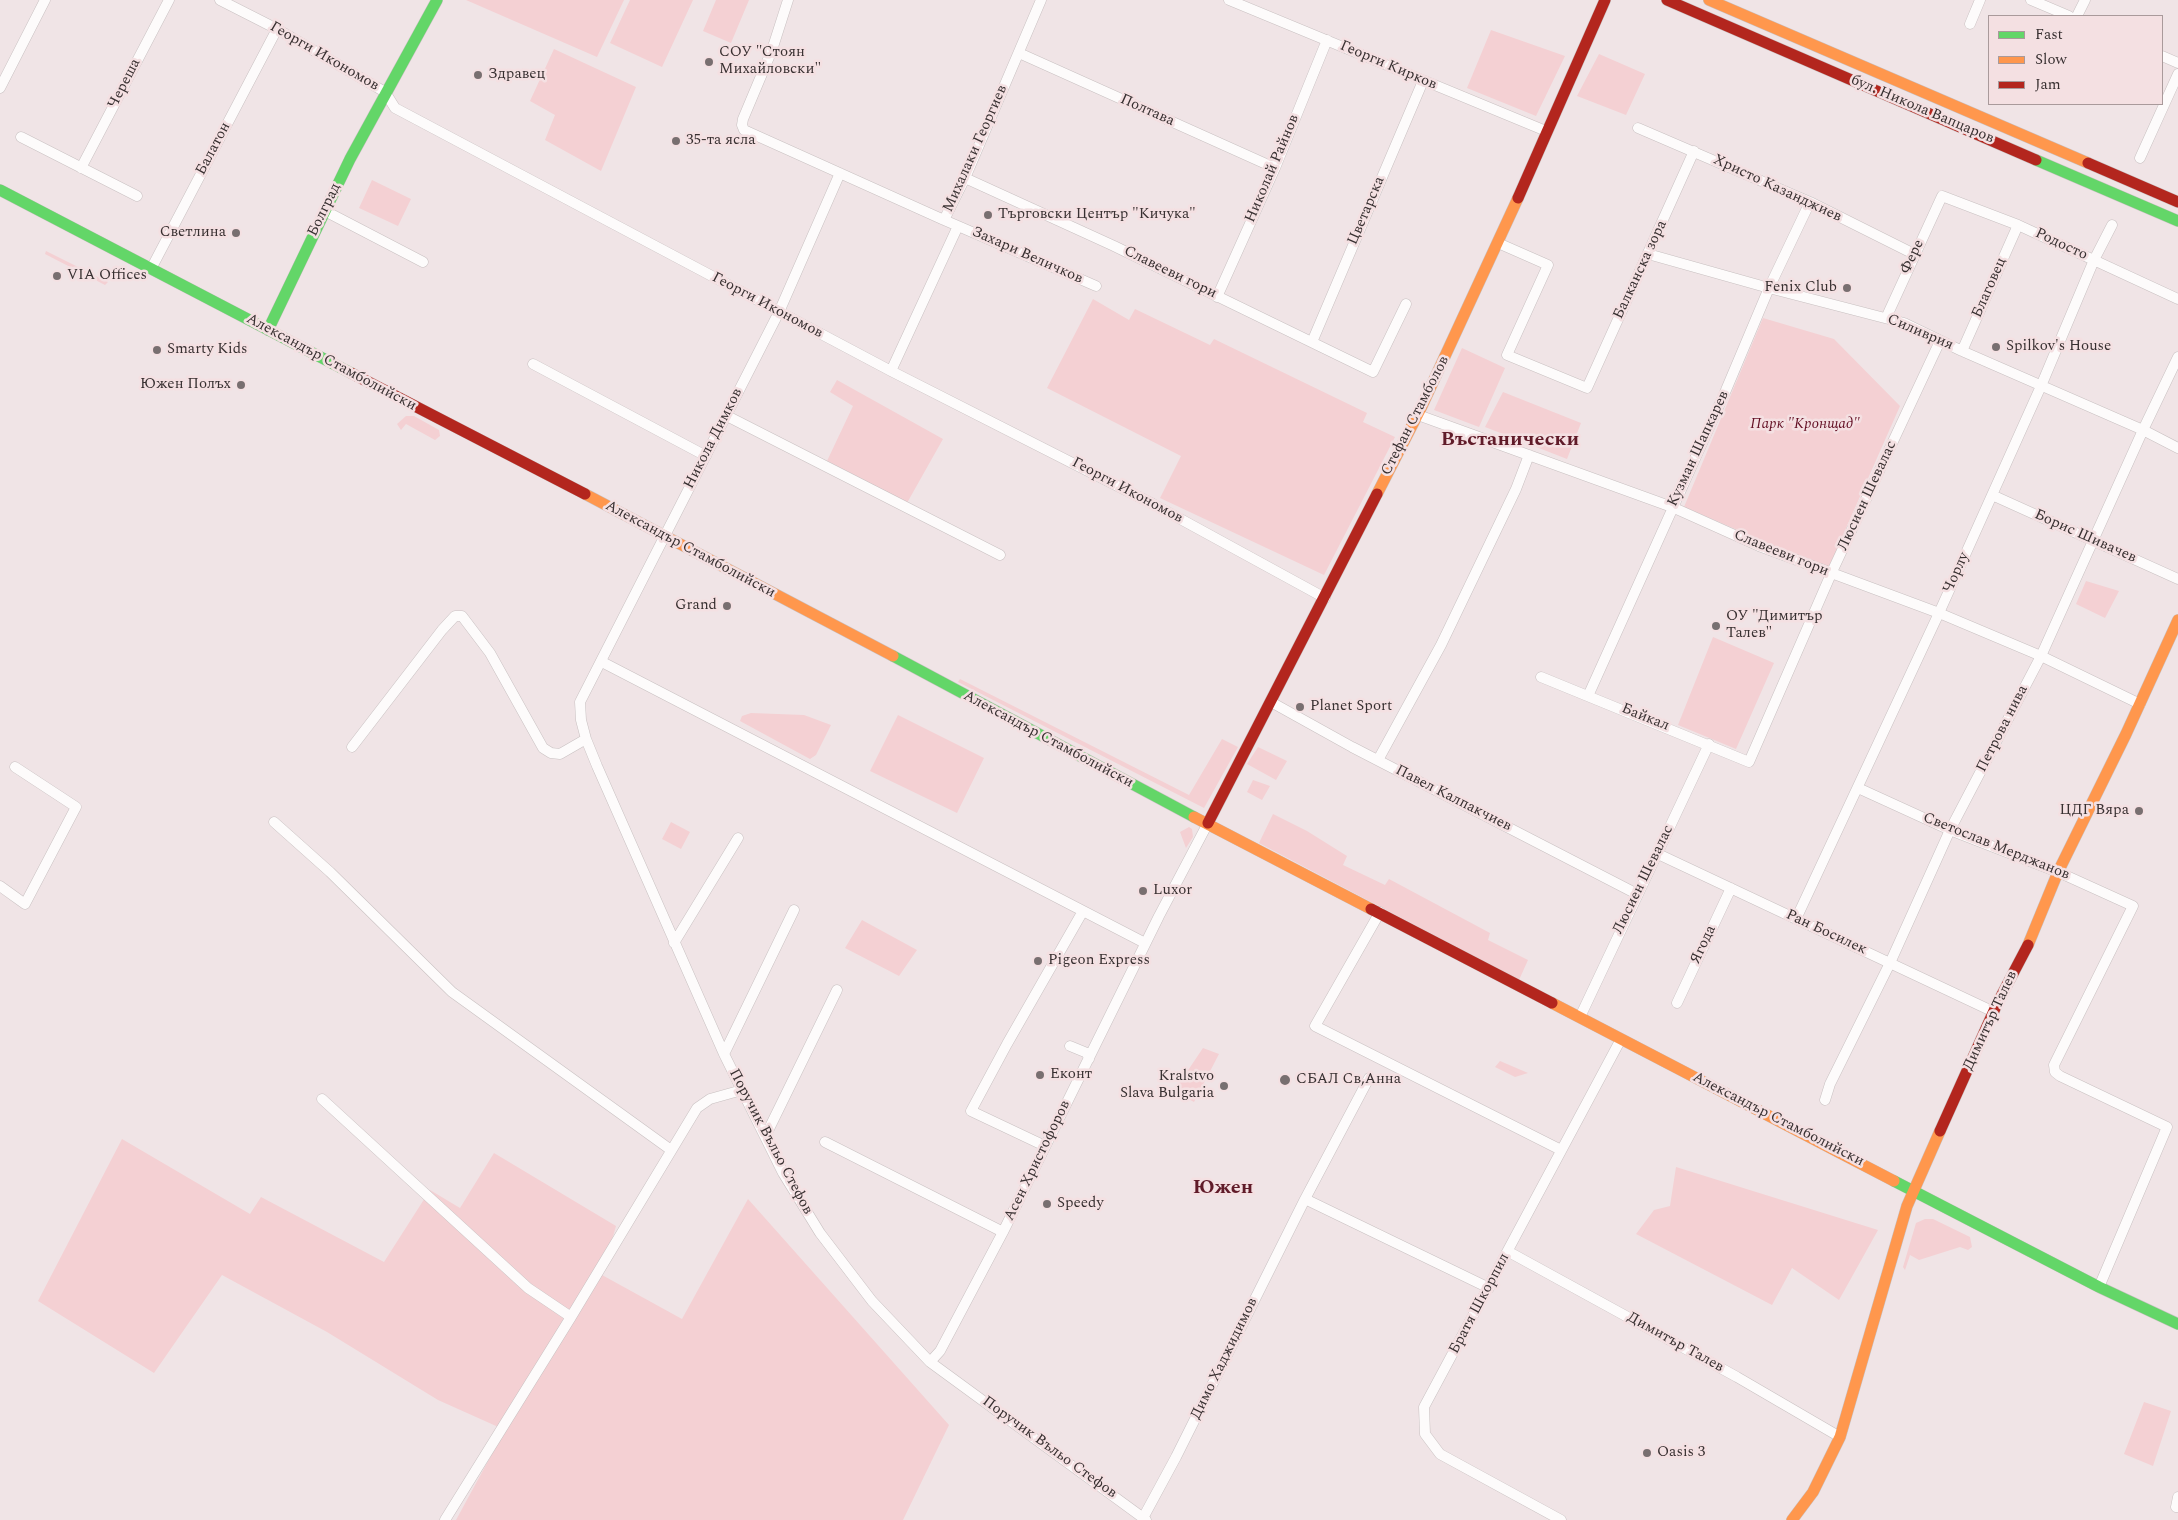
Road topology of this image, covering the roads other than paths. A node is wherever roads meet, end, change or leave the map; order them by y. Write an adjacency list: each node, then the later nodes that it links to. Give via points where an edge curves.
1 (45, 0): 24 (street)
2 (168, 0): 31 (street, Череша)
3 (220, 0): 17 (street, Георги Икономов)
4 (436, 0): 25 (street, Болград)
5 (788, 0): 33 (street, via 742,125 744,130)
6 (1041, 0): 19 (street, Михалаки Георгиев)
7 (1229, 0): 18 (street, Георги Кирков)
8 (1605, 0): 27 (street, Стефан Стамболов)
9 (1667, 0): 42 (street, бул. Никола Вапцаров)
10 (1709, 0): 39 (street, бул. Никола Вапцаров)
11 (1980, 0): 16 (street)
12 (2031, 0): 14 (street)
13 (2085, 0): 15 (street)
14 (2067, 15)
15 (2077, 15)
16 (1970, 24)
17 (277, 29): 25 (street, Георги Икономов); 51 (street, Балатон)
18 (1327, 40): 23 (street, Георги Кирков); 32 (street, Николай Райнов)
19 (1019, 53): 32 (street, Полтава); 34 (street, Михалаки Георгиев)
20 (2163, 56): 21 (street)
21 (2178, 63)
22 (2178, 74): 30 (street)
23 (1423, 81): 27 (street, Георги Кирков); 61 (street, Цветарска)
24 (0, 88)
25 (385, 92): 40 (street, Болград); 57 (street, Георги Икономов, via 395,108)
26 (1638, 128): 29 (street, Христо Казанджиев)
27 (1546, 131): 46 (street, Стефан Стамболов)
28 (21, 137): 31 (street)
29 (1694, 151): 38 (street, Христо Казанджиев); 47 (street, Балканска зора)
30 (2140, 158)
31 (81, 168): 36 (street)
32 (1275, 168): 54 (street, Николай Райнов)
33 (840, 173): 41 (street); 57 (street, Никола Димков)
34 (966, 178): 41 (street, Михалаки Георгиев); 54 (street, Славееви гори)
35 (0, 190): 51 (street, Александър Стамболийски)
36 (137, 196)
37 (1942, 196): 43 (street, Родосто); 48 (street, Фере)
38 (1810, 202): 48 (street, Христо Казанджиев); 53 (street, Кузман Шапкарев)
39 (2178, 202)
40 (325, 211): 50 (street); 59 (street, Болград)
41 (944, 220): 45 (street, Михалаки Георгиев)
42 (2178, 220)
43 (2018, 224): 49 (street, Родосто); 62 (street, Благовец)
44 (2112, 225): 49 (street, Чорлу)
45 (958, 226): 52 (street, Захари Величков); 65 (street, Михалаки Георгиев)
46 (1498, 243): 47 (street, Балканска зора, via 1548,265 1507,355 1587,388); 67 (street, Стефан Стамболов)
47 (1648, 254): 53 (street, Силиврия)
48 (1914, 254): 58 (street, Фере)
49 (2094, 260): 55 (street, Родосто); 66 (street, Чорлу)
50 (423, 262)
51 (151, 269): 59 (street, Александър Стамболийски)
52 (1096, 286)
53 (1769, 288): 58 (street, Силиврия); 74 (street, Кузман Шапкарев)
54 (1217, 297): 61 (street, Славееви гори)
55 (2178, 299)
56 (1406, 304): 61 (street, Славееви гори, via 1373,372)
57 (779, 312): 65 (street, Георги Икономов); 68 (street, Никола Димков)
58 (1886, 318): 60 (street, Силиврия)
59 (268, 330): 75 (street, Александър Стамболийски)
60 (1940, 341): 62 (street, Силиврия); 78 (street, Люсиен Шевалас)
61 (1312, 342)
62 (1962, 351): 66 (street, Силиврия)
63 (2178, 357): 69 (street, Петрова нива)
64 (533, 364): 72 (street)
65 (891, 371): 80 (street, Георги Икономов, via 1152,504)
66 (2041, 386): 69 (street, Силиврия); 73 (street, Чорлу)
67 (1418, 414): 71 (street, Славееви гори); 80 (street, Стефан Стамболов)
68 (727, 416): 72 (street, Никола Димков); 77 (street)
69 (2142, 430): 70 (street, Силиврия); 76 (street, Петрова нива)
70 (2178, 448)
71 (1529, 455): 74 (street, Славееви гори); 93 (street, via 1516,490 1441,645)
72 (706, 456): 75 (street, Никола Димков)
73 (1992, 495): 76 (street, Борис Шивачев); 81 (street, Чорлу)
74 (1672, 507): 78 (street, Славееви гори); 86 (street, Кузман Шапкарев)
75 (664, 535): 84 (street, Никола Димков); 98 (street, Александър Стамболийски)
76 (2092, 541): 79 (street, Борис Шивачев); 83 (street, Петрова нива)
77 (1000, 555)
78 (1831, 574): 81 (street, Славееви гори); 94 (street, Люсиен Шевалас)
79 (2178, 579)
80 (1325, 598): 88 (street, Стефан Стамболов)
81 (1939, 613): 83 (street, Славееви гори); 96 (street, Чорлу)
82 (2178, 620): 89 (street, Димитър Талев)
83 (2041, 656): 89 (street, Славееви гори); 99 (street, Петрова нива)
84 (602, 662): 87 (street, Никола Димков); 107 (street)
85 (1541, 677): 86 (street, Байкал)
86 (1588, 696): 91 (street, Байкал)
87 (580, 702): 90 (street, Поручик Въльо Стефов)
88 (1271, 702): 93 (street, Павел Калпакчиев); 98 (street, Стефан Стамболов)
89 (2140, 704): 102 (street, Димитър Талев)
90 (586, 739): 92 (street, via 560,754 543,748 490,653 462,616 455,616); 110 (street, Поручик Въльо Стефов)
91 (1709, 744): 94 (street, Байкал); 101 (street, Люсиен Шевалас)
92 (352, 747)
93 (1378, 760): 105 (street, Павел Калпакчиев)
94 (1749, 762)
95 (15, 768): 103 (street, via 76,807 25,904)
96 (1858, 788): 99 (street, Светослав Мерджанов); 109 (street, Чорлу)
97 (274, 822): 128 (street, via 330,872 452,992)
98 (1208, 823): 108 (street, Александър Стамболийски); 111 (street, Асен Христофоров)
99 (1950, 830): 102 (street, Светослав Мерджанов); 112 (street, Петрова нива)
100 (738, 838): 110 (street)
101 (1658, 854): 104 (street, Ран Босилек); 105 (street, Люсиен Шевалас)
102 (2058, 872): 115 (street, Димитър Талев, via 2028,946); 134 (street, Светослав Мерджанов, via 2133,906 2054,1064 2055,1072 2167,1127)
103 (0, 886)
104 (1731, 888): 109 (street, Ран Босилек); 114 (street, Ягода)
105 (1637, 894): 116 (street, Люсиен Шевалас)
106 (794, 910): 119 (street)
107 (1083, 911): 111 (street); 127 (street, via 971,1111)
108 (1380, 912): 116 (street, Александър Стамболийски); 129 (street, via 1316,1026)
109 (1796, 920): 112 (street, Ран Босилек)
110 (674, 943): 119 (street, Поручик Въльо Стефов)
111 (1146, 944): 120 (street, Асен Христофоров)
112 (1890, 963): 115 (street, Ран Босилек); 124 (street, Петрова нива)
113 (837, 990): 125 (street)
114 (1677, 1003)
115 (1994, 1012): 130 (street, Димитър Талев)
116 (1580, 1017): 117 (street, Александър Стамболийски)
117 (1621, 1039): 129 (street, Братя Шкорпил); 130 (street, Александър Стамболийски)
118 (1070, 1046): 120 (street, via 1087,1053)
119 (724, 1054): 122 (street, Поручик Въльо Стефов)
120 (1089, 1059): 127 (street, Асен Христофоров)
121 (1369, 1078): 131 (street, Димо Хаджидимов)
122 (742, 1090): 125 (street, Поручик Въльо Стефов); 128 (street, via 710,1099 697,1108)
123 (322, 1099): 136 (street, via 528,1288)
124 (1825, 1100)
125 (765, 1137): 138 (street, Поручик Въльо Стефов, via 820,1233 872,1301)
126 (825, 1142): 132 (street, Асен Христофоров)
127 (1045, 1146): 132 (street, Асен Христофоров)
128 (671, 1150): 136 (street)
129 (1562, 1150): 133 (street, Братя Шкорпил)
130 (1914, 1190): 134 (street, Александър Стамболийски); 139 (street, Димитър Талев)
131 (1305, 1199): 135 (street); 140 (street, Димо Хаджидимов)
132 (1003, 1232): 138 (street, Асен Христофоров, via 940,1351)
133 (1509, 1252): 135 (street, Братя Шкорпил); 139 (street, Димитър Талев)
134 (2099, 1287): 137 (street, Александър Стамболийски)
135 (1489, 1288): 142 (street, Братя Шкорпил, via 1424,1407 1425,1434 1440,1454)
136 (571, 1317): 141 (street)
137 (2178, 1324)
138 (930, 1362): 140 (street, Поручик Въльо Стефов)
139 (1840, 1437): 143 (street, Димитър Талев, via 1813,1492)
140 (1145, 1519)
141 (445, 1520)
142 (1561, 1520)
143 (1792, 1520)

